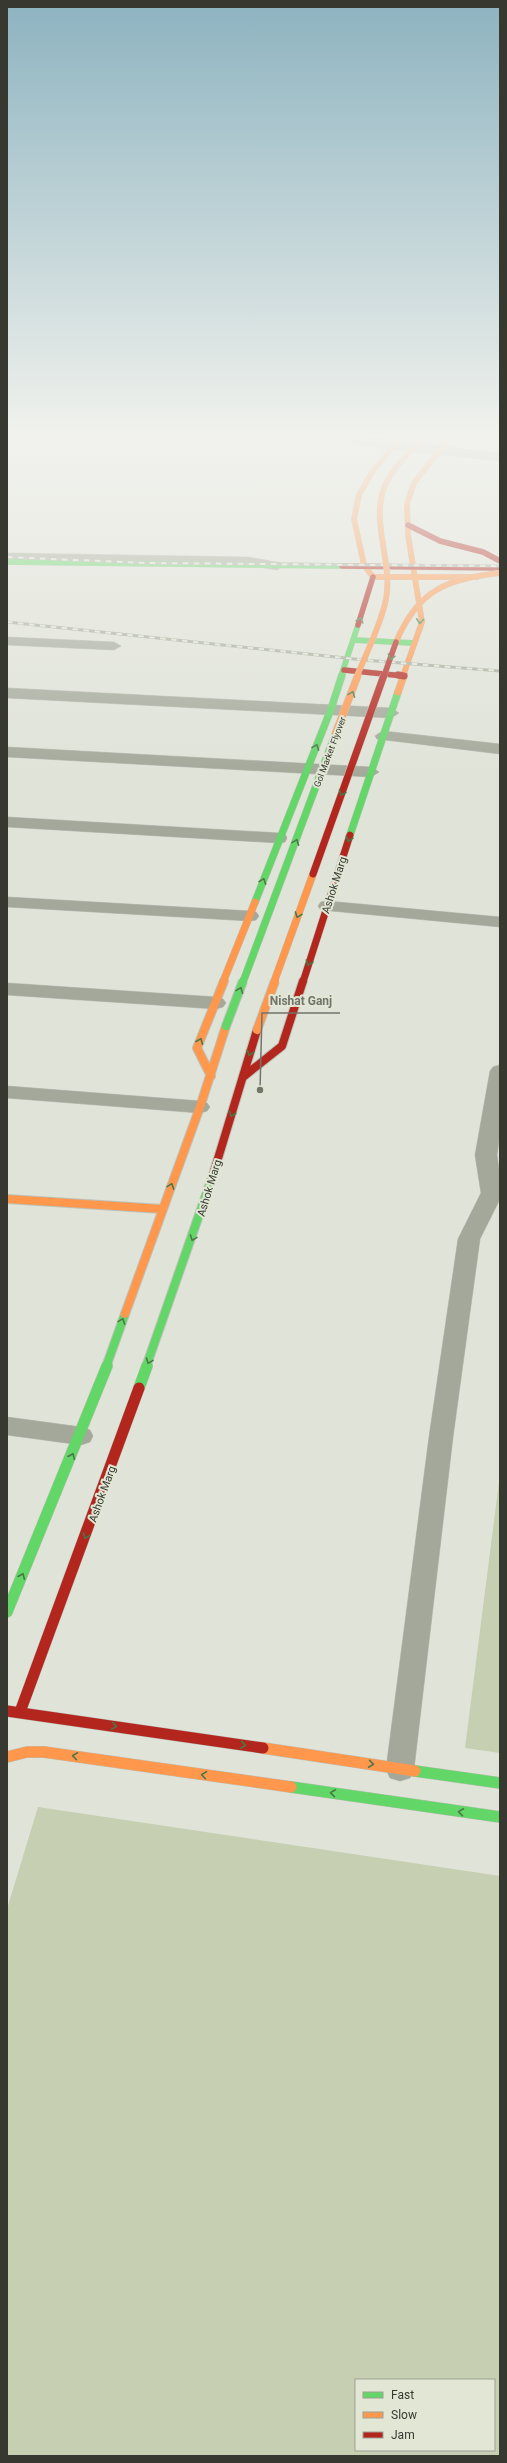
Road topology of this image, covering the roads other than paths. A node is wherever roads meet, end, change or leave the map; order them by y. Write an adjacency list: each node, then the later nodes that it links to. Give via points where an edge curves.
1 (360, 548): 8 (main road)
2 (384, 548): 40 (main road, Gol Market Flyover, one-way to 2, bridge, via 226,1026 386,600 388,571)
3 (411, 548): 9 (main road, Ashok Marg)
4 (467, 548): 6 (main road, via 483,552)
5 (7, 557): 10 (street, via 248,561)
6 (500, 561)
7 (7, 562): 10 (main road)
8 (364, 566): 9 (main road); 10 (main road); 15 (main road)
9 (414, 566): 12 (main road); 14 (main road, Ashok Marg)
10 (284, 567): 11 (street, via 259,570)
11 (7, 568)
12 (500, 568)
13 (500, 573): 41 (main road, one-way to 41, bridge, via 483,574 447,584 426,595 403,620 257,1030)
14 (415, 576): 15 (main road); 16 (main road); 19 (main road, Ashok Marg, one-way to 19, via 422,622)
15 (373, 577): 17 (main road, one-way to 15)
16 (500, 578)
17 (353, 640): 19 (main road); 21 (main road)
18 (7, 641): 20 (street)
19 (414, 643): 22 (main road, Ashok Marg)
20 (114, 646)
21 (344, 670): 22 (main road); 24 (main road)
22 (405, 676): 25 (main road, Ashok Marg)
23 (7, 693): 24 (street)
24 (331, 709): 25 (street); 29 (main road, one-way to 24)
25 (391, 713): 26 (main road, Ashok Marg)
26 (382, 736): 27 (street); 30 (main road, Ashok Marg)
27 (500, 749)
28 (7, 752): 29 (street)
29 (308, 767): 30 (street); 32 (main road)
30 (371, 772): 34 (main road, Ashok Marg, one-way to 34)
31 (7, 822): 32 (street)
32 (279, 838): 35 (main road, one-way to 32)
33 (7, 902): 35 (street)
34 (327, 906): 36 (street); 41 (main road, Ashok Marg, one-way to 41, via 282,1046)
35 (250, 916): 38 (main road)
36 (500, 922)
37 (7, 990): 38 (street)
38 (216, 1003): 40 (main road, one-way to 38, via 197,1048)
39 (500, 1071): 52 (street, via 486,1155 492,1193 469,1239 441,1437)
40 (211, 1076): 43 (main road)
41 (243, 1077): 50 (main road, Ashok Marg, one-way to 50, via 202,1213 99,1503)
42 (7, 1092): 43 (street)
43 (200, 1107): 45 (main road, one-way to 43)
44 (7, 1199): 45 (main road)
45 (162, 1209): 47 (main road, one-way to 45)
46 (7, 1426): 47 (street)
47 (80, 1436): 48 (main road, one-way to 47)
48 (7, 1612)
49 (7, 1711): 50 (main road)
50 (20, 1712): 52 (main road, one-way to 52)
51 (7, 1757): 54 (main road, one-way to 51, via 44,1752 27,1752)
52 (400, 1768): 53 (main road)
53 (500, 1783)
54 (500, 1817)

